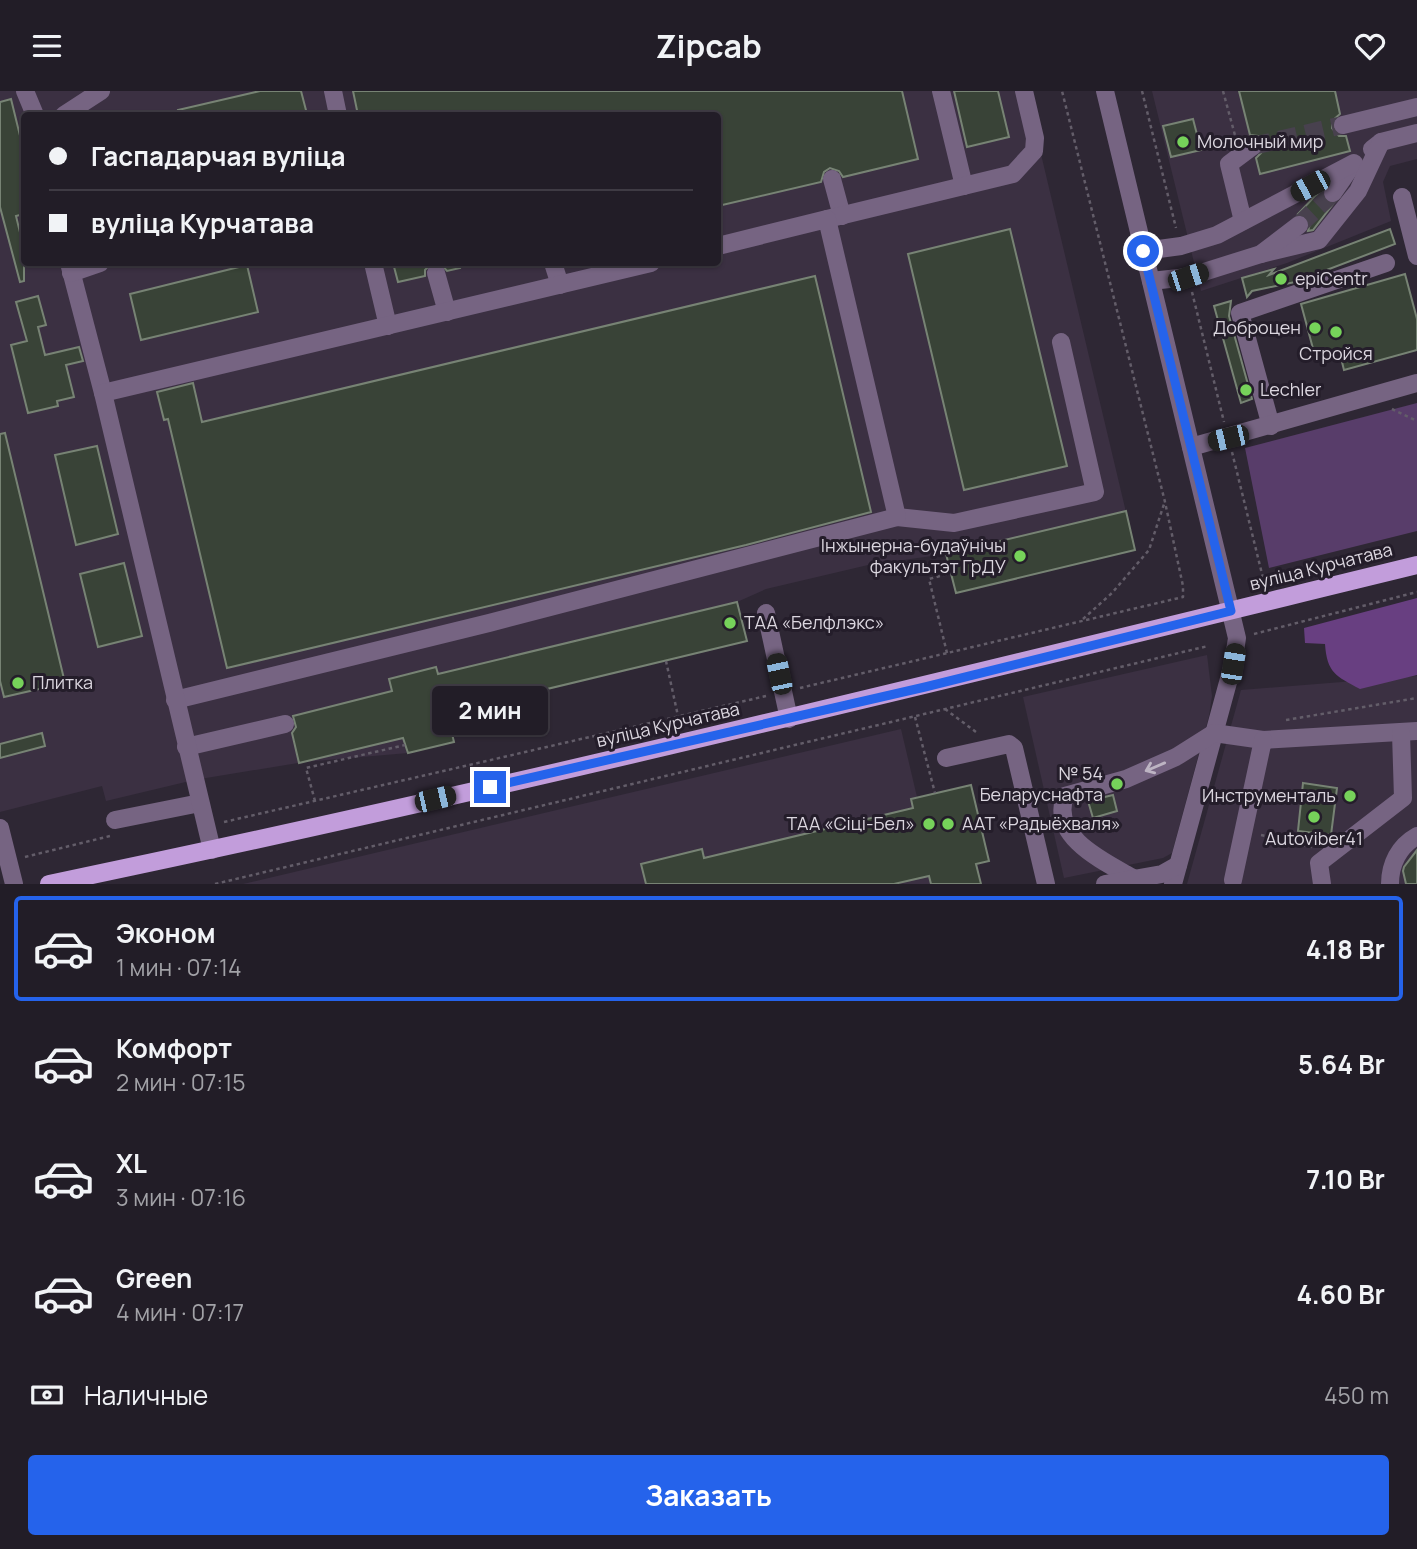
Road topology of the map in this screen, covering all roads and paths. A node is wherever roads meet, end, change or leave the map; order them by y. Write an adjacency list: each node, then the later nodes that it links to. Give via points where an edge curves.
1 (25, 91): 11 (street)
2 (101, 91): 12 (street)
3 (333, 91): 13 (street)
4 (941, 91): 20 (street)
5 (1024, 91): 20 (street, via 1034,151 1013,174)
6 (1062, 91): 48 (path)
7 (1105, 91): 28 (street)
8 (1142, 91): 27 (path)
9 (1223, 91): 17 (path)
10 (1417, 107): 14 (street)
11 (34, 112)
12 (69, 112)
13 (336, 112)
14 (1343, 125)
15 (1417, 133): 16 (street)
16 (1381, 142): 18 (street); 29 (street, via 1358,191 1319,240)
17 (1247, 151): 24 (street, via 1229,164)
18 (1354, 163): 21 (street); 24 (street)
19 (832, 179): 23 (street)
20 (964, 186): 23 (street)
21 (1333, 193)
22 (1402, 197): 30 (street)
23 (834, 218): 26 (street); 49 (street)
24 (1243, 221): 27 (street)
25 (1299, 225): 29 (street)
26 (721, 245)
27 (1181, 246): 28 (street)
28 (1143, 251): 38 (street)
29 (1261, 254): 37 (street)
30 (1417, 256)
31 (1387, 263): 45 (street, via 1240,313)
32 (374, 266): 41 (street)
33 (554, 266): 39 (street)
34 (638, 266): 39 (street)
35 (70, 268): 44 (street)
36 (436, 273): 40 (street)
37 (1188, 277): 38 (street); 46 (path)
38 (1151, 281): 47 (street)
39 (559, 285): 40 (street)
40 (447, 312): 41 (street)
41 (388, 326): 44 (street)
42 (1061, 342): 49 (street, via 1095,492 954,523)
43 (1417, 383): 45 (street)
44 (103, 393): 63 (street)
45 (1271, 426): 46 (street)
46 (1228, 438): 47 (street); 52 (path)
47 (1191, 447): 54 (street)
48 (1165, 502): 56 (path, via 1149,550); 56 (path, via 1183,597)
49 (897, 517): 63 (street)
50 (1417, 565): 54 (main road, вуліца Курчатава)
51 (951, 573): 59 (path, via 929,579)
52 (1263, 578)
53 (1417, 592): 57 (path)
54 (1231, 611): 67 (main road, вуліца Курчатава); 71 (street, via 1237,638)
55 (766, 613): 61 (street)
56 (1081, 621): 59 (path)
57 (1255, 634)
58 (1208, 646): 64 (path)
59 (947, 653): 61 (path)
60 (666, 661): 65 (path)
61 (783, 692): 65 (path); 67 (street)
62 (1417, 698): 68 (path)
63 (176, 700): 74 (street)
64 (945, 709): 66 (path); 75 (path)
65 (679, 717): 78 (path)
66 (915, 717): 77 (path); 93 (path)
67 (789, 719): 85 (main road, вуліца Курчатава)
68 (1280, 721)
69 (285, 724): 74 (street)
70 (1409, 732): 72 (street); 86 (street, via 1403,798)
71 (1214, 733): 72 (street); 88 (street); 89 (street, one-way to 89, via 1176,757 1126,779 1065,796 1060,809 1064,827 1082,846)
72 (1263, 740): 83 (street)
73 (405, 745): 78 (path, via 306,768)
74 (186, 747): 79 (street)
75 (996, 747): 76 (street); 94 (street, via 1009,744 1014,748)
76 (946, 758)
77 (935, 793)
78 (315, 801): 80 (path)
79 (200, 803): 80 (street); 82 (street)
80 (205, 827): 85 (street)
81 (0, 828): 87 (street)
82 (112, 828): 87 (path)
83 (1244, 830): 86 (path); 90 (street)
84 (1417, 837): 98 (street, via 1397,854)
85 (212, 850): 92 (main road, вуліца Курчатава)
86 (1332, 852): 97 (street, via 1319,863)
87 (9, 860): 91 (street)
88 (1178, 865): 89 (street, via 1162,874); 96 (street)
89 (1133, 878): 95 (street)
90 (1233, 880)
91 (14, 884)
92 (48, 884)
93 (215, 884)
94 (1046, 884)
95 (1105, 884)
96 (1173, 884)
97 (1322, 884)
98 (1390, 884)

